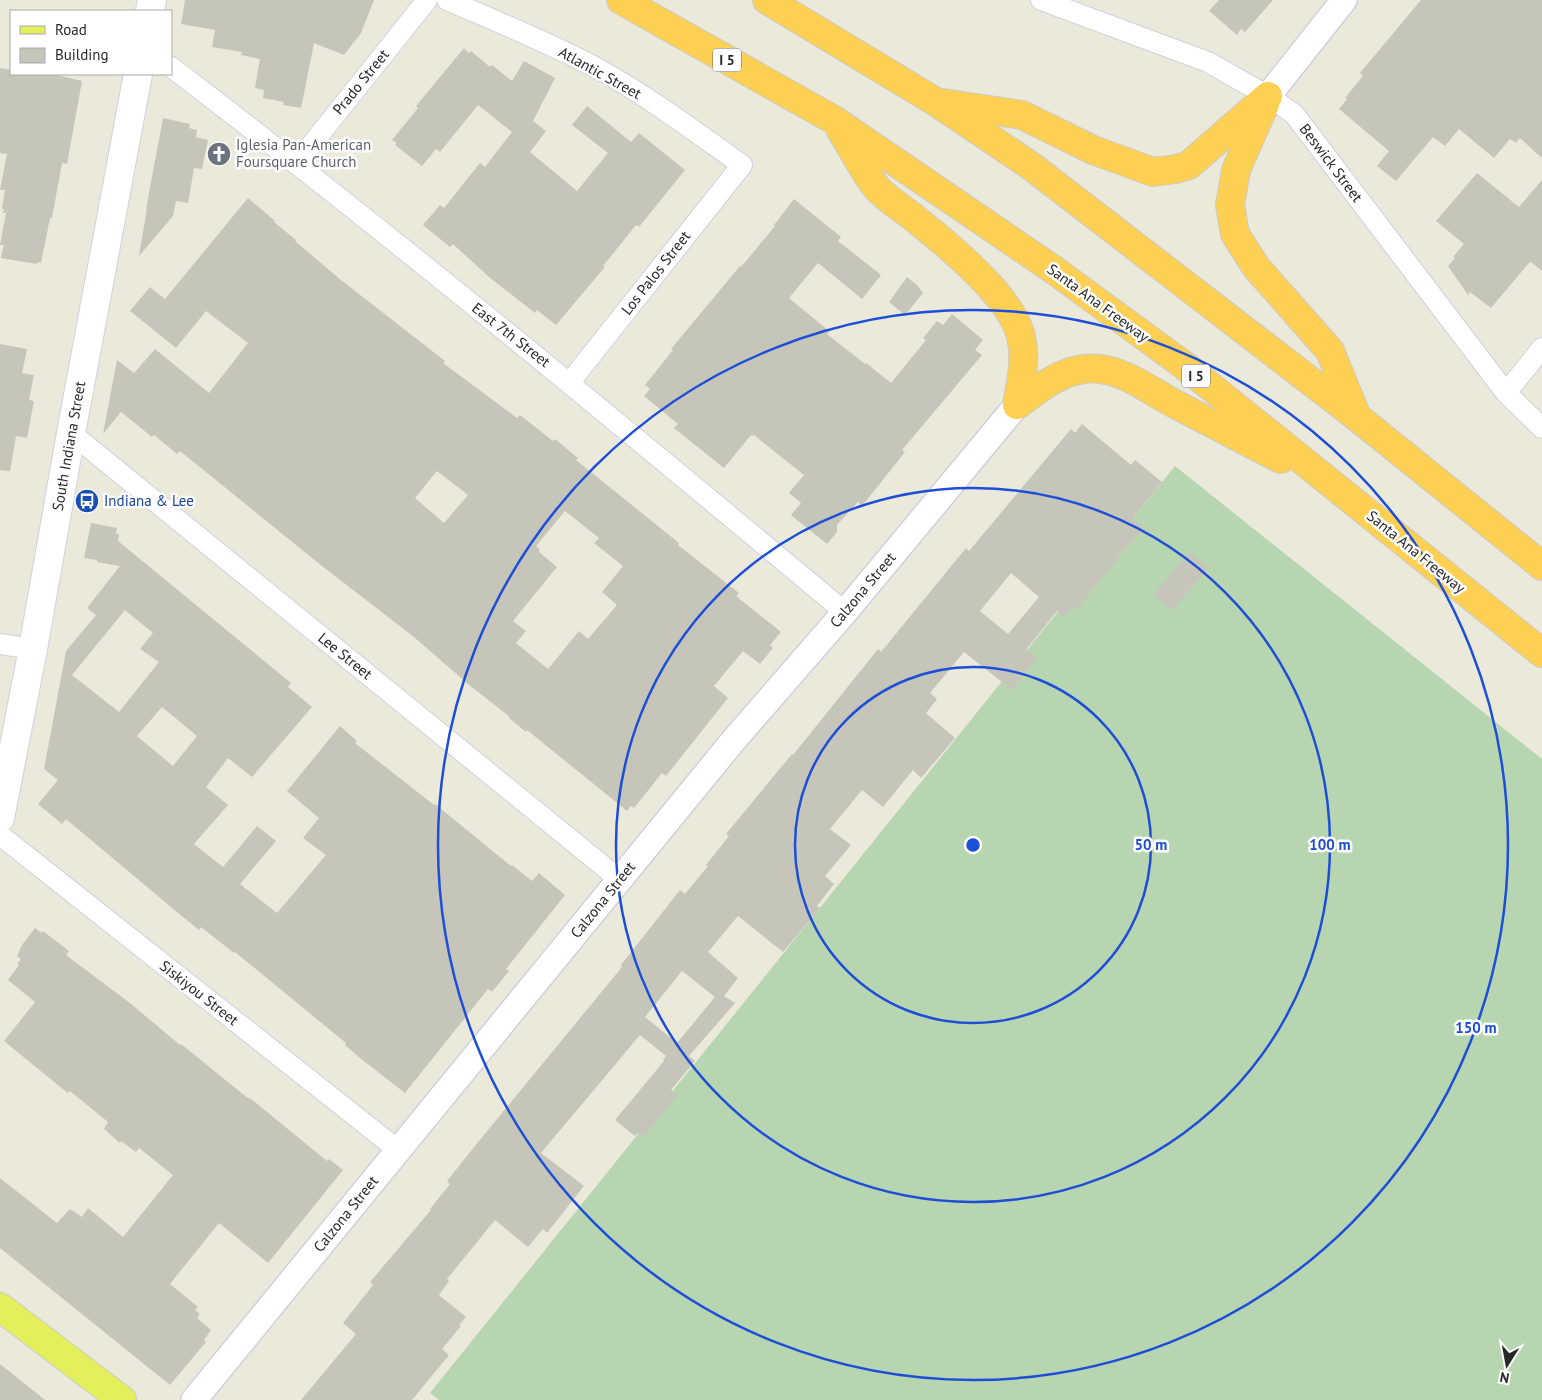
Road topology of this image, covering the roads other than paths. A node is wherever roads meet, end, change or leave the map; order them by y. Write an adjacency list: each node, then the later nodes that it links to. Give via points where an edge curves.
1 (427, 0): 12 (street, Prado Street)
2 (447, 0): 13 (street, Atlantic Street, via 593,67 655,104)
3 (621, 0): 11 (highway, Santa Ana Freeway / I 5)
4 (768, 0): 10 (highway)
5 (1042, 0): 9 (street, Beswick Street, via 1208,62)
6 (1344, 0): 9 (street)
7 (172, 68): 12 (street, East 7th Street)
8 (138, 75): 20 (main road, South Indiana Street)
9 (1268, 96): 10 (highway, via 1189,165 1153,172 1093,150 1022,115); 16 (street, Beswick Street, via 1294,114); 18 (highway, via 1236,170 1230,205 1235,234 1256,267 1330,351)
10 (936, 102): 18 (highway, via 1031,166)
11 (834, 120): 17 (highway, via 876,188 976,272 1012,316 1020,333 1023,352); 21 (highway, Santa Ana Freeway / I 5, via 1054,270 1185,366)
12 (296, 164): 15 (street, East 7th Street)
13 (742, 165): 15 (street, Los Palos Street)
14 (1542, 348): 16 (street)
15 (570, 382): 23 (street, East 7th Street)
16 (1506, 393): 19 (street, Beswick Street)
17 (1017, 405): 21 (highway, via 1065,374 1103,369 1139,382 1172,403); 23 (street, Calzona Street)
18 (1358, 418): 22 (highway)
19 (1542, 428)
20 (71, 432): 25 (main road, South Indiana Street); 29 (street, Lee Street)
21 (1333, 486): 26 (highway, Santa Ana Freeway / I 5)
22 (1542, 566)
23 (845, 612): 29 (street, Calzona Street)
24 (0, 644): 25 (street)
25 (33, 649): 27 (main road, South Indiana Street)
26 (1542, 653)
27 (0, 818)
28 (0, 835): 30 (street, Siskiyou Street)
29 (619, 879): 30 (street, Calzona Street)
30 (398, 1150): 34 (street, Calzona Street)
31 (0, 1307): 32 (main road)
32 (11, 1326): 33 (main road)
33 (122, 1400)
34 (194, 1400)

